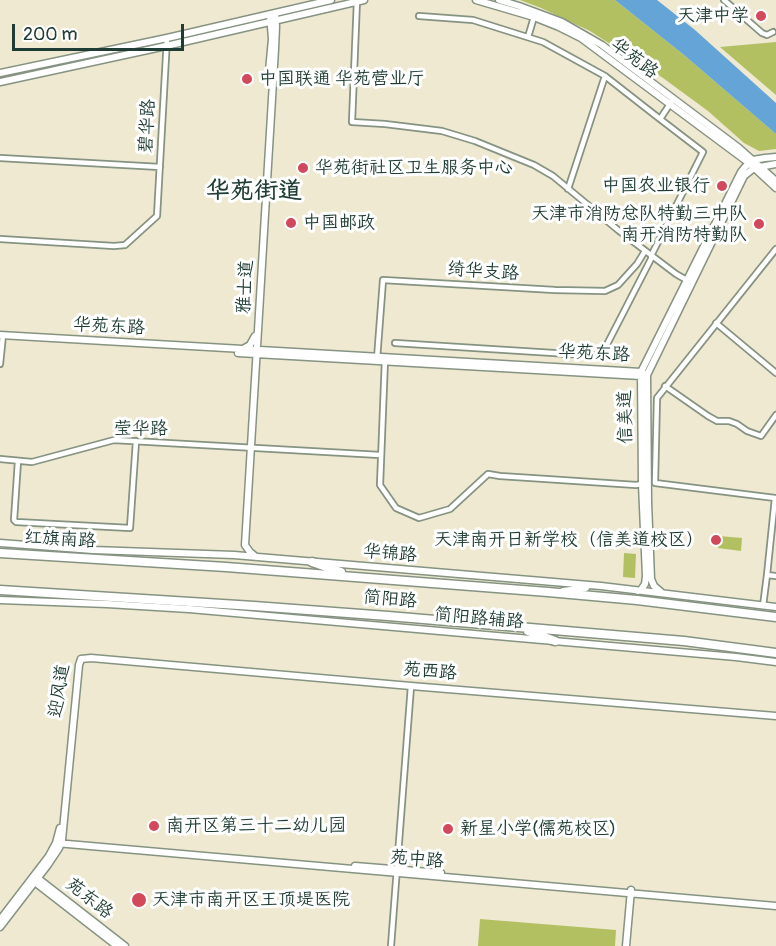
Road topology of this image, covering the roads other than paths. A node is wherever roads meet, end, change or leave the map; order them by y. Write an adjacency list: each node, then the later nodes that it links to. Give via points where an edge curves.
1 (331, 0): 8 (street)
2 (360, 0): 8 (street); 31 (street, via 352,123 442,131 475,141 534,165)
3 (476, 0): 7 (street, 华苑路)
4 (484, 0): 7 (street)
5 (499, 0): 9 (street, 华苑路)
6 (724, 0): 13 (street, via 762,33)
7 (493, 4): 9 (street, 华苑路)
8 (286, 14): 11 (street); 12 (street)
9 (535, 15): 14 (street); 20 (street, 华苑路, via 581,38)
10 (418, 16): 14 (street, via 473,20)
11 (273, 18): 12 (street, 雅士道); 15 (street); 16 (street)
12 (274, 29): 39 (street, 雅士道)
13 (773, 32)
14 (528, 37): 18 (street)
15 (166, 38): 16 (street, 碧华路); 17 (street)
16 (166, 46): 19 (street); 27 (street, 碧华路)
17 (0, 74)
18 (605, 76): 21 (street); 31 (street)
19 (0, 82)
20 (671, 102): 21 (street); 22 (street, 华苑路); 25 (street, 华苑路)
21 (660, 118): 35 (street, via 703,152)
22 (740, 156): 25 (street, 华苑路); 28 (street, via 744,165)
23 (776, 157): 25 (street)
24 (0, 158): 27 (street)
25 (754, 164): 26 (street); 28 (street, 信美道); 29 (street); 30 (street); 36 (street, 信美道)
26 (776, 164)
27 (160, 167): 32 (street, 碧华路, via 157,216 125,245)
28 (741, 172): 36 (street, 信美道)
29 (776, 181)
30 (776, 188)
31 (568, 189): 34 (street)
32 (0, 239)
33 (776, 249): 37 (street)
34 (645, 251): 35 (street); 44 (street, 绮华支路, via 618,285 605,291 383,280)
35 (652, 256): 36 (street); 40 (street, via 601,356)
36 (689, 281): 45 (street, 信美道); 49 (street, 信美道)
37 (717, 323): 48 (street); 50 (street)
38 (1, 337): 41 (street, 华苑东路); 46 (street)
39 (256, 337): 41 (street); 42 (street, 雅士道); 43 (street)
40 (395, 343)
41 (241, 351): 42 (street, 华苑东路)
42 (254, 351): 43 (street, 华苑东路); 44 (street, 华苑东路); 53 (street, 雅士道)
43 (274, 351): 44 (street, 华苑东路)
44 (381, 359): 47 (street, 华苑东路); 49 (street, 华苑东路); 54 (street)
45 (646, 362): 47 (street); 49 (street, 信美道)
46 (0, 364)
47 (632, 372): 49 (street, 华苑东路)
48 (776, 373)
49 (643, 374): 57 (street, 信美道); 71 (street, 信美道, via 651,579)
50 (665, 386): 51 (street, via 708,416 761,436); 64 (street, via 657,398 655,483 775,498)
51 (776, 415)
52 (136, 441): 53 (street, 莹华路); 56 (street, 莹华路, via 114,440 32,462); 56 (street, via 130,528 16,522)
53 (250, 448): 54 (street, 莹华路); 60 (street, 雅士道, via 242,544); 61 (street, 雅士道, via 245,544)
54 (380, 455): 57 (street, via 380,485 396,508 419,518 450,509 488,474)
55 (0, 459): 56 (street, 莹华路)
56 (18, 461)
57 (642, 484): 69 (street, 信美道, via 646,580)
58 (0, 543): 60 (street, 华锦路)
59 (0, 553): 62 (highway, 红旗南路)
60 (234, 555): 61 (street, 华锦路)
61 (257, 557): 63 (street, 华锦路)
62 (118, 560): 65 (highway, 简阳路)
63 (312, 562): 65 (highway); 67 (street, 华锦路)
64 (767, 575): 66 (street); 74 (street)
65 (353, 576): 70 (highway, 简阳路)
66 (776, 576)
67 (601, 586): 69 (street, 华锦路); 70 (street)
68 (0, 590): 73 (highway, 简阳路)
69 (637, 591): 71 (street, 华锦路)
70 (548, 592): 77 (highway, 简阳路)
71 (664, 594): 74 (street, 华锦路)
72 (0, 600): 76 (street, 简阳路辅路)
73 (254, 606): 76 (street); 78 (highway, 简阳路)
74 (763, 606): 75 (street, 华锦路)
75 (776, 607)
76 (189, 609): 79 (street, 简阳路辅路)
77 (776, 617)
78 (517, 627): 79 (highway); 80 (highway, 简阳路)
79 (555, 641): 82 (street, 简阳路辅路)
80 (776, 653)
81 (81, 659): 83 (street, 苑西路); 85 (street, 迎风道)
82 (776, 662)
83 (411, 686): 84 (street, 苑西路); 88 (street)
84 (776, 716)
85 (59, 842): 86 (street, 苑中路); 87 (street, 迎风道); 88 (street, 苑中路); 89 (street, 迎风道)
86 (74, 845): 87 (street); 88 (street, 苑中路)
87 (53, 857): 89 (street, 迎风道)
88 (396, 871): 90 (street, 苑中路); 96 (street)
89 (35, 880): 92 (street, 迎风道); 93 (street, 迎风道); 94 (street, 苑东路); 95 (street, 苑东路, via 47,885)
90 (631, 891): 91 (street, 苑中路); 97 (street)
91 (776, 905)
92 (0, 920)
93 (0, 927)
94 (117, 946)
95 (125, 946)
96 (391, 946)
97 (626, 946)

